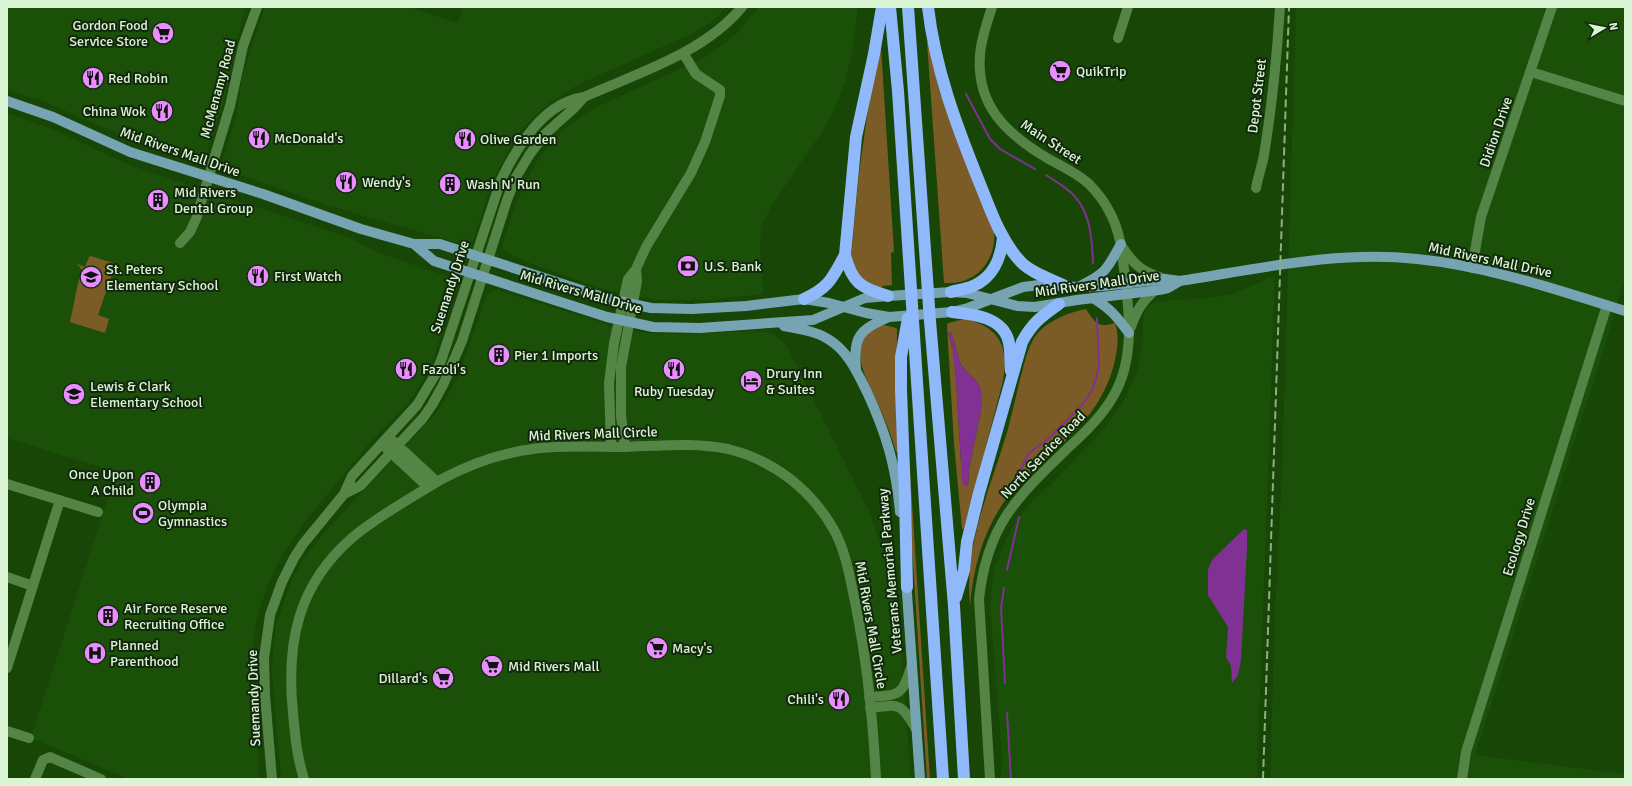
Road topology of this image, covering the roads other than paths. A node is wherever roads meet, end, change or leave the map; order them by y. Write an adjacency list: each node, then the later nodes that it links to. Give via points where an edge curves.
1 (257, 7): 17 (street, McMenamy Road, via 243,46 231,103)
2 (742, 7): 12 (street, Suemandy Drive, via 704,42)
3 (882, 7): 24 (highway, via 856,137)
4 (890, 7): 41 (highway)
5 (908, 7): 69 (highway)
6 (928, 7): 19 (highway, via 946,94)
7 (992, 7): 22 (street, Main Street, via 981,46 980,66 983,88 991,107 1003,125 1018,139 1075,174 1096,192 1116,223)
8 (1128, 7): 11 (street)
9 (1280, 7): 18 (street, Depot Street, via 1270,110)
10 (1552, 7): 13 (street, Didion Drive)
11 (1118, 38)
12 (683, 53): 14 (street, Suemandy Drive); 27 (street, via 696,74 720,90 720,96 705,142 691,173 646,247)
13 (1531, 72): 16 (street); 26 (street, Didion Drive, via 1481,217)
14 (584, 97): 23 (street, Suemandy Drive, via 569,101 542,120 512,158 501,180); 25 (street, Suemandy Drive, via 545,134 516,177)
15 (7, 101): 17 (main road, Mid Rivers Mall Drive, via 130,152)
16 (1625, 101)
17 (208, 177): 20 (street, McMenamy Road, via 196,219 190,232); 21 (main road, Mid Rivers Mall Drive, via 361,229)
18 (1256, 188)
19 (1002, 238): 33 (highway, via 1022,263); 36 (highway, via 1000,257 992,271 972,287)
20 (180, 243)
21 (414, 244): 23 (main road, Mid Rivers Mall Drive, via 440,244); 28 (main road, Mid Rivers Mall Drive, via 434,262)
22 (1121, 244): 30 (street, via 1138,267); 32 (street, Main Street); 34 (main road, via 1102,274)
23 (476, 255): 25 (main road, Mid Rivers Mall Drive); 28 (street, Suemandy Drive)
24 (845, 255): 38 (highway, via 848,269 857,283 867,290); 40 (highway, via 833,278 815,294)
25 (488, 259): 29 (street, Suemandy Drive); 43 (main road, Mid Rivers Mall Drive)
26 (1472, 268): 31 (main road, Mid Rivers Mall Drive, via 1416,259 1349,257); 46 (main road, Mid Rivers Mall Drive)
27 (636, 269): 43 (street, via 628,279); 44 (street, via 637,281)
28 (470, 273): 29 (main road, Mid Rivers Mall Drive); 57 (street, Suemandy Drive, via 435,374 417,405)
29 (482, 277): 51 (main road, Mid Rivers Mall Drive); 60 (street, Suemandy Drive, via 462,341 444,385 422,418)
30 (1165, 278): 31 (main road, Mid Rivers Mall Drive); 32 (main road, Mid Rivers Mall Drive)
31 (1180, 281): 35 (main road, Mid Rivers Mall Drive, via 1168,288)
32 (1125, 284): 34 (main road, Mid Rivers Mall Drive); 37 (street, Main Street)
33 (1065, 286): 34 (main road, Mid Rivers Mall Drive); 42 (main road, Mid Rivers Mall Drive, via 1023,287)
34 (1079, 287)
35 (1155, 290): 37 (main road, Mid Rivers Mall Drive); 54 (street, via 1135,312)
36 (951, 292): 38 (main road, Mid Rivers Mall Drive); 42 (main road, Mid Rivers Mall Drive)
37 (1127, 295): 39 (main road, Mid Rivers Mall Drive); 54 (street, North Service Road)
38 (888, 296): 47 (main road, Mid Rivers Mall Drive, via 865,298)
39 (1093, 298): 45 (main road, Mid Rivers Mall Drive); 54 (main road, via 1108,307)
40 (804, 299): 44 (main road, Mid Rivers Mall Drive, via 692,309 651,308); 47 (main road, Mid Rivers Mall Drive)
41 (912, 299): 68 (highway, via 901,357); 83 (highway)
42 (993, 299): 45 (main road, Mid Rivers Mall Drive, via 1035,308); 49 (main road, Mid Rivers Mall Drive)
43 (622, 301): 44 (main road, Mid Rivers Mall Drive); 51 (street)
44 (633, 304): 52 (street)
45 (1059, 304): 56 (highway, via 1030,328 1022,342)
46 (1607, 305): 48 (main road, Mid Rivers Mall Drive); 86 (street, Ecology Drive, via 1466,752)
47 (843, 307): 50 (main road, Mid Rivers Mall Drive); 53 (main road, Mid Rivers Mall Drive, via 813,320)
48 (1625, 311)
49 (952, 312): 50 (main road, Mid Rivers Mall Drive); 56 (highway, via 984,317 1002,330 1009,342)
50 (890, 316): 55 (main road, Veterans Memorial Parkway, via 861,333 854,353)
51 (619, 320): 52 (main road, Mid Rivers Mall Drive); 58 (street, via 609,383)
52 (630, 322): 53 (main road, Mid Rivers Mall Drive, via 676,328); 59 (street, via 621,368 621,416)
53 (773, 323): 55 (main road, Veterans Memorial Parkway, via 829,339 844,352)
54 (1129, 333): 85 (street, North Service Road, via 1118,389 1086,431 1007,512 987,555 979,599)
55 (856, 369): 68 (main road, Veterans Memorial Parkway, via 885,435 893,464 899,495)
56 (1012, 376): 69 (highway, via 979,493)
57 (385, 441): 60 (street); 63 (street, Suemandy Drive, via 352,476)
58 (611, 447): 59 (street, Mid Rivers Mall Circle); 62 (street, Mid Rivers Mall Circle, via 551,447 517,452 480,461)
59 (625, 447): 72 (street, Mid Rivers Mall Circle, via 700,446 727,449 750,456 772,467 802,488 826,517 845,559 861,630)
60 (394, 448): 62 (street); 63 (street, Suemandy Drive, via 360,486)
61 (7, 484): 64 (street)
62 (432, 485): 80 (street, Mid Rivers Mall Circle, via 354,537 335,555 308,596 295,631 290,675 296,744)
63 (344, 494): 79 (street, Suemandy Drive, via 294,558 270,615 264,675)
64 (60, 500): 65 (street); 67 (street)
65 (98, 512)
66 (7, 577): 67 (street)
67 (33, 586): 71 (street)
68 (907, 587): 70 (main road, Veterans Memorial Parkway)
69 (954, 606): 84 (highway)
70 (912, 664): 72 (street, via 901,692); 74 (main road, Veterans Memorial Parkway)
71 (7, 668)
72 (870, 697): 73 (street, Mid Rivers Mall Circle)
73 (870, 708): 74 (street, via 902,708); 81 (street, Mid Rivers Mall Circle)
74 (916, 729): 82 (main road, Veterans Memorial Parkway)
75 (7, 731): 76 (street)
76 (29, 738)
77 (35, 779): 78 (street, via 40,764 46,758 55,759)
78 (101, 779)
79 (272, 779)
80 (304, 779)
81 (876, 779)
82 (920, 779)
83 (943, 779)
84 (964, 779)
85 (990, 779)
86 (1462, 779)

